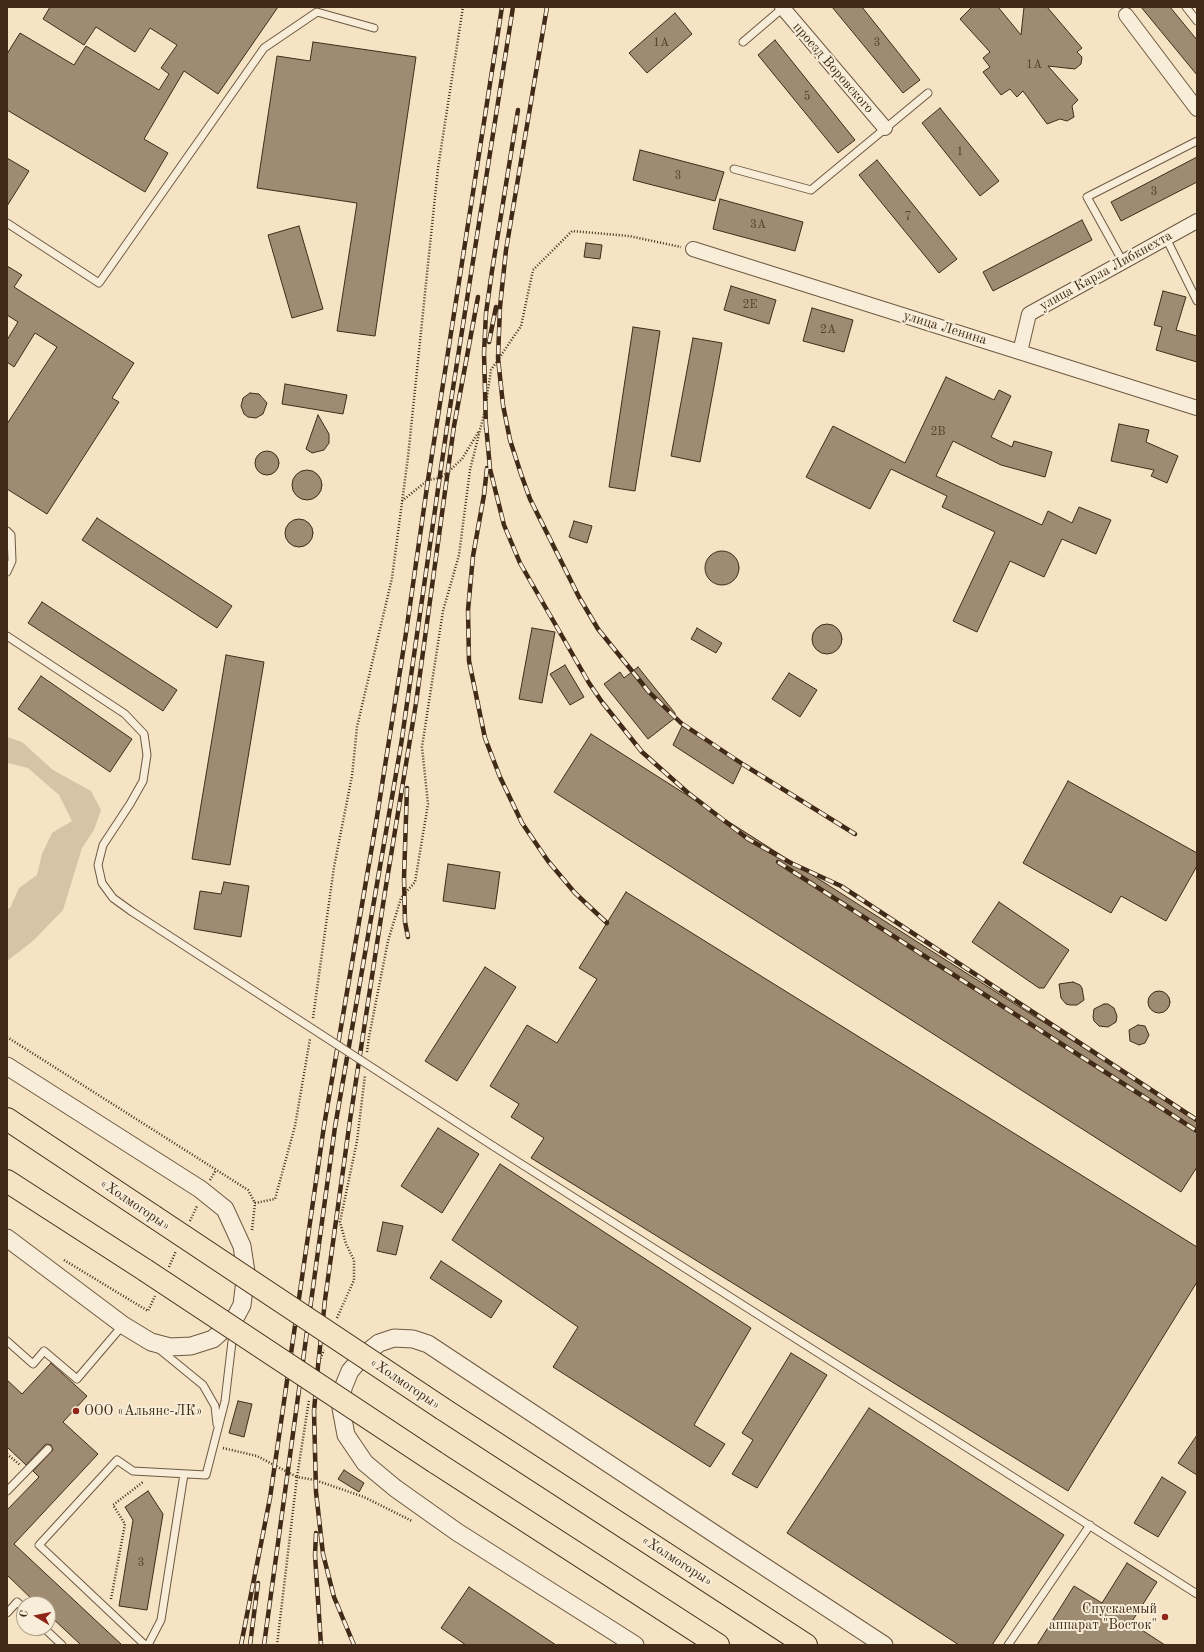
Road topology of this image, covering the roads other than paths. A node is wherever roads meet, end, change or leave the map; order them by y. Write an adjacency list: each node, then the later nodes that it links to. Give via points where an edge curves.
1 (1186, 7): 4 (lane)
2 (783, 8): 6 (lane); 9 (street, проезд Воровского)
3 (1126, 15): 8 (street)
4 (1197, 21)
5 (374, 28): 13 (lane, via 317,12 264,48 99,284)
6 (743, 42)
7 (928, 93): 9 (lane)
8 (1197, 109)
9 (885, 128): 11 (lane, via 811,190)
10 (1197, 141): 16 (lane, via 1087,197)
11 (734, 169)
12 (1197, 221): 14 (street, улица Карла Либкнехта)
13 (7, 223)
14 (1166, 238): 16 (street, улица Карла Либкнехта); 17 (lane)
15 (693, 250): 18 (street, улица Ленина)
16 (1123, 262): 18 (street, улица Карла Либкнехта, via 1029,314)
17 (1197, 300)
18 (1020, 352): 19 (street, улица Ленина)
19 (1197, 408)
20 (7, 531): 21 (lane, via 11,535 12,561)
21 (7, 572)
22 (7, 636): 35 (lane, bridge, via 125,714 144,734 148,754 143,781 103,845 98,865 102,883 114,898 493,1146)
23 (7, 1066): 27 (street, via 200,1189 225,1209 242,1246 246,1272 242,1305)
24 (7, 1119): 45 (highway, «Холмогоры», bridge, via 443,1409)
25 (7, 1181): 44 (highway, bridge)
26 (7, 1238): 28 (street)
27 (234, 1320): 30 (street, via 213,1339 192,1346 170,1347); 31 (lane, via 225,1401)
28 (123, 1325): 29 (lane, via 77,1379 44,1351 33,1364); 30 (street)
29 (7, 1341)
30 (151, 1342): 31 (lane, via 203,1385 215,1406)
31 (218, 1428): 33 (lane, via 206,1475)
32 (48, 1449): 34 (lane)
33 (184, 1474): 41 (lane, via 133,1471 117,1460 39,1545); 42 (lane, via 161,1620)
34 (7, 1491)
35 (1090, 1525): 36 (lane); 47 (lane)
36 (1197, 1594)
37 (16, 1603): 38 (lane)
38 (7, 1613)
39 (52, 1636): 40 (lane)
40 (62, 1645)
41 (144, 1645)
42 (148, 1645)
43 (635, 1645): 46 (street, via 457,1532 365,1463 346,1435 341,1408 343,1388 350,1371 364,1355 379,1343 394,1338 413,1339 428,1344)
44 (718, 1645)
45 (806, 1645)
46 (884, 1645)
47 (1008, 1645)

